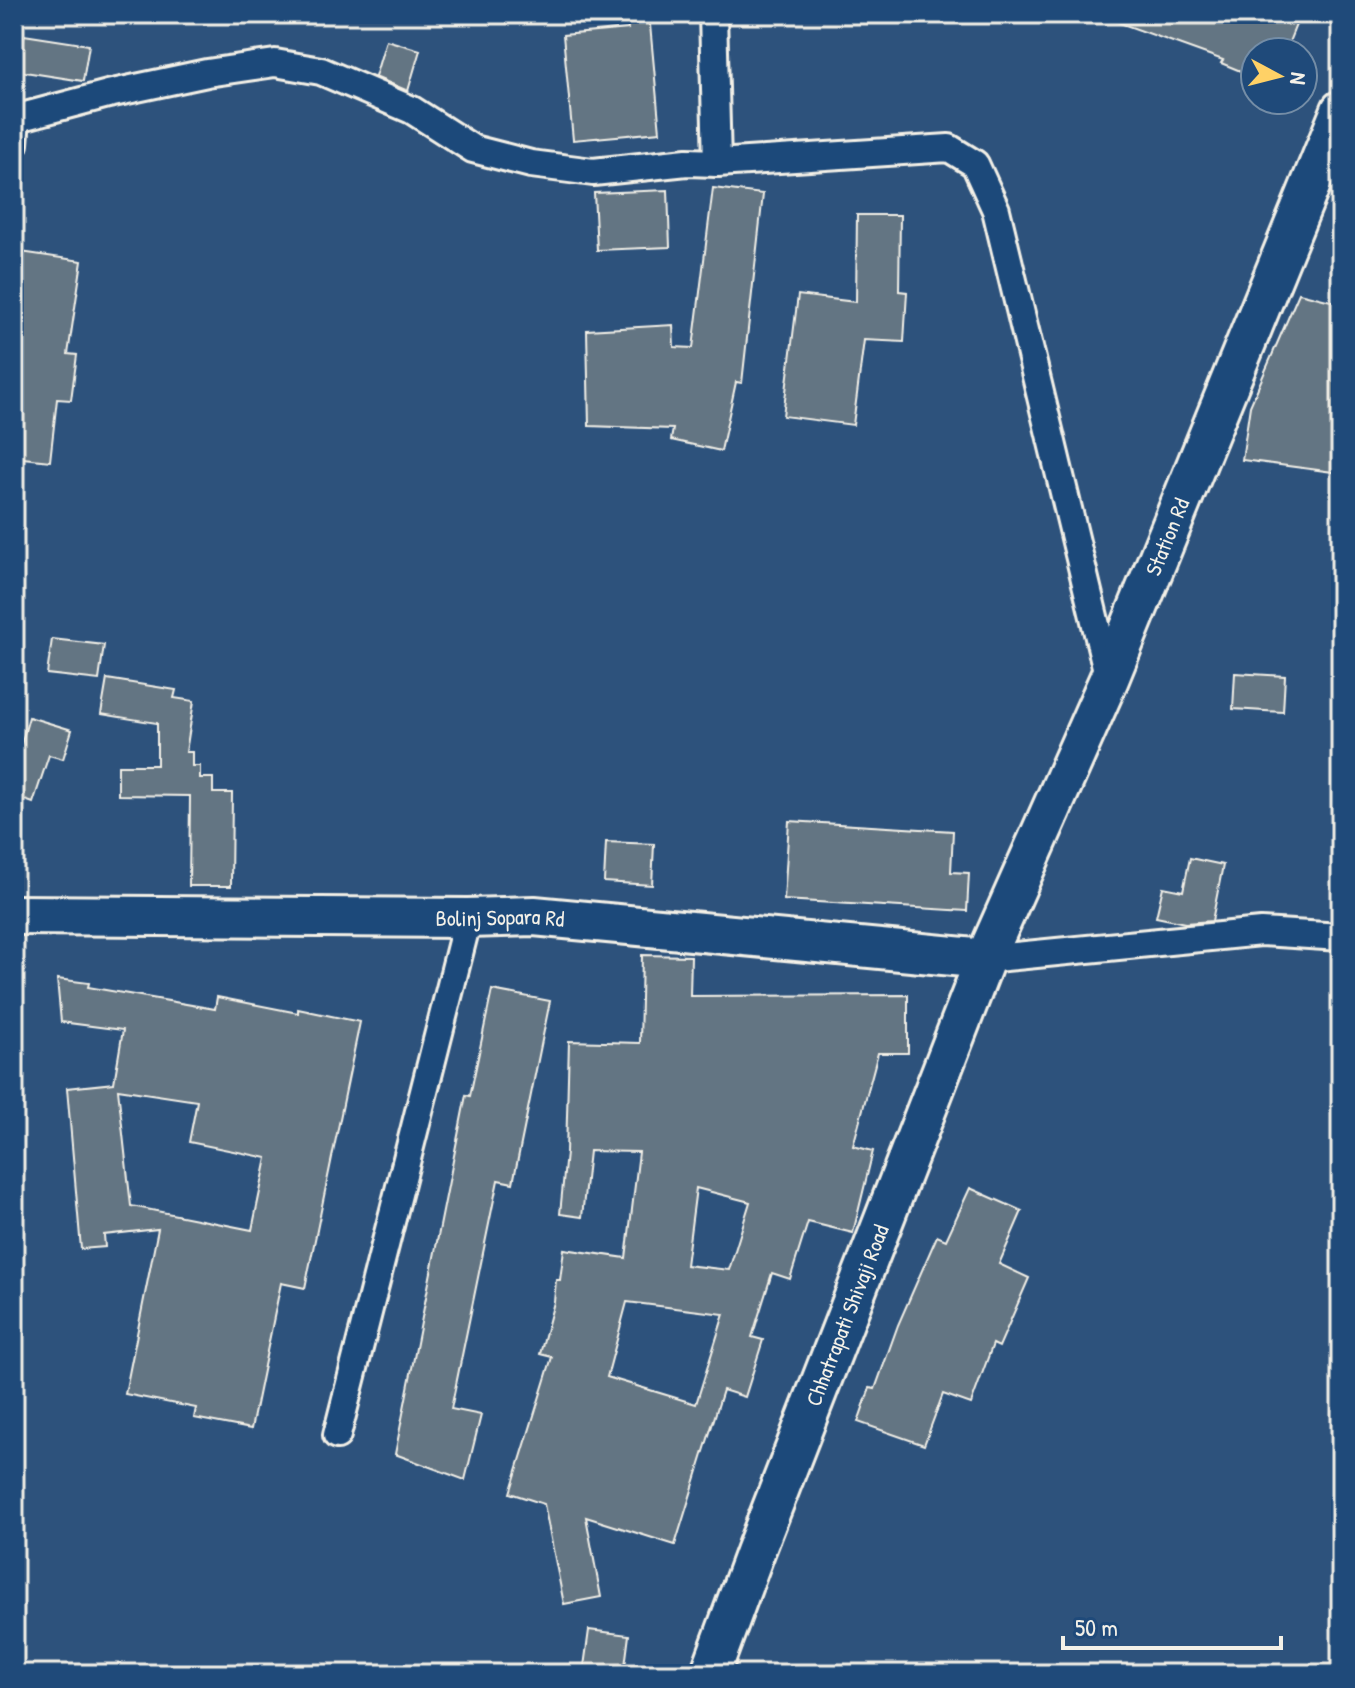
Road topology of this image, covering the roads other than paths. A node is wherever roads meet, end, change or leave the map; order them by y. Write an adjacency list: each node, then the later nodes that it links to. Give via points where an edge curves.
1 (713, 14): 4 (street)
2 (1341, 110): 5 (main road, Station Rd)
3 (15, 124): 4 (street, via 108,94 275,63 321,71 412,110 473,149 531,164 593,172)
4 (717, 163): 5 (street, via 949,148 975,164 996,210)
5 (1109, 679): 9 (main road, Station Rd)
6 (14, 915): 7 (main road, Bolinj Sopara Rd)
7 (468, 918): 9 (main road, Bolinj Sopara Rd, via 534,916); 10 (street)
8 (1341, 937): 9 (street, via 1261,932)
9 (985, 959): 11 (main road, Chhatrapati Shivaji Road)
10 (337, 1435)
11 (710, 1674)

